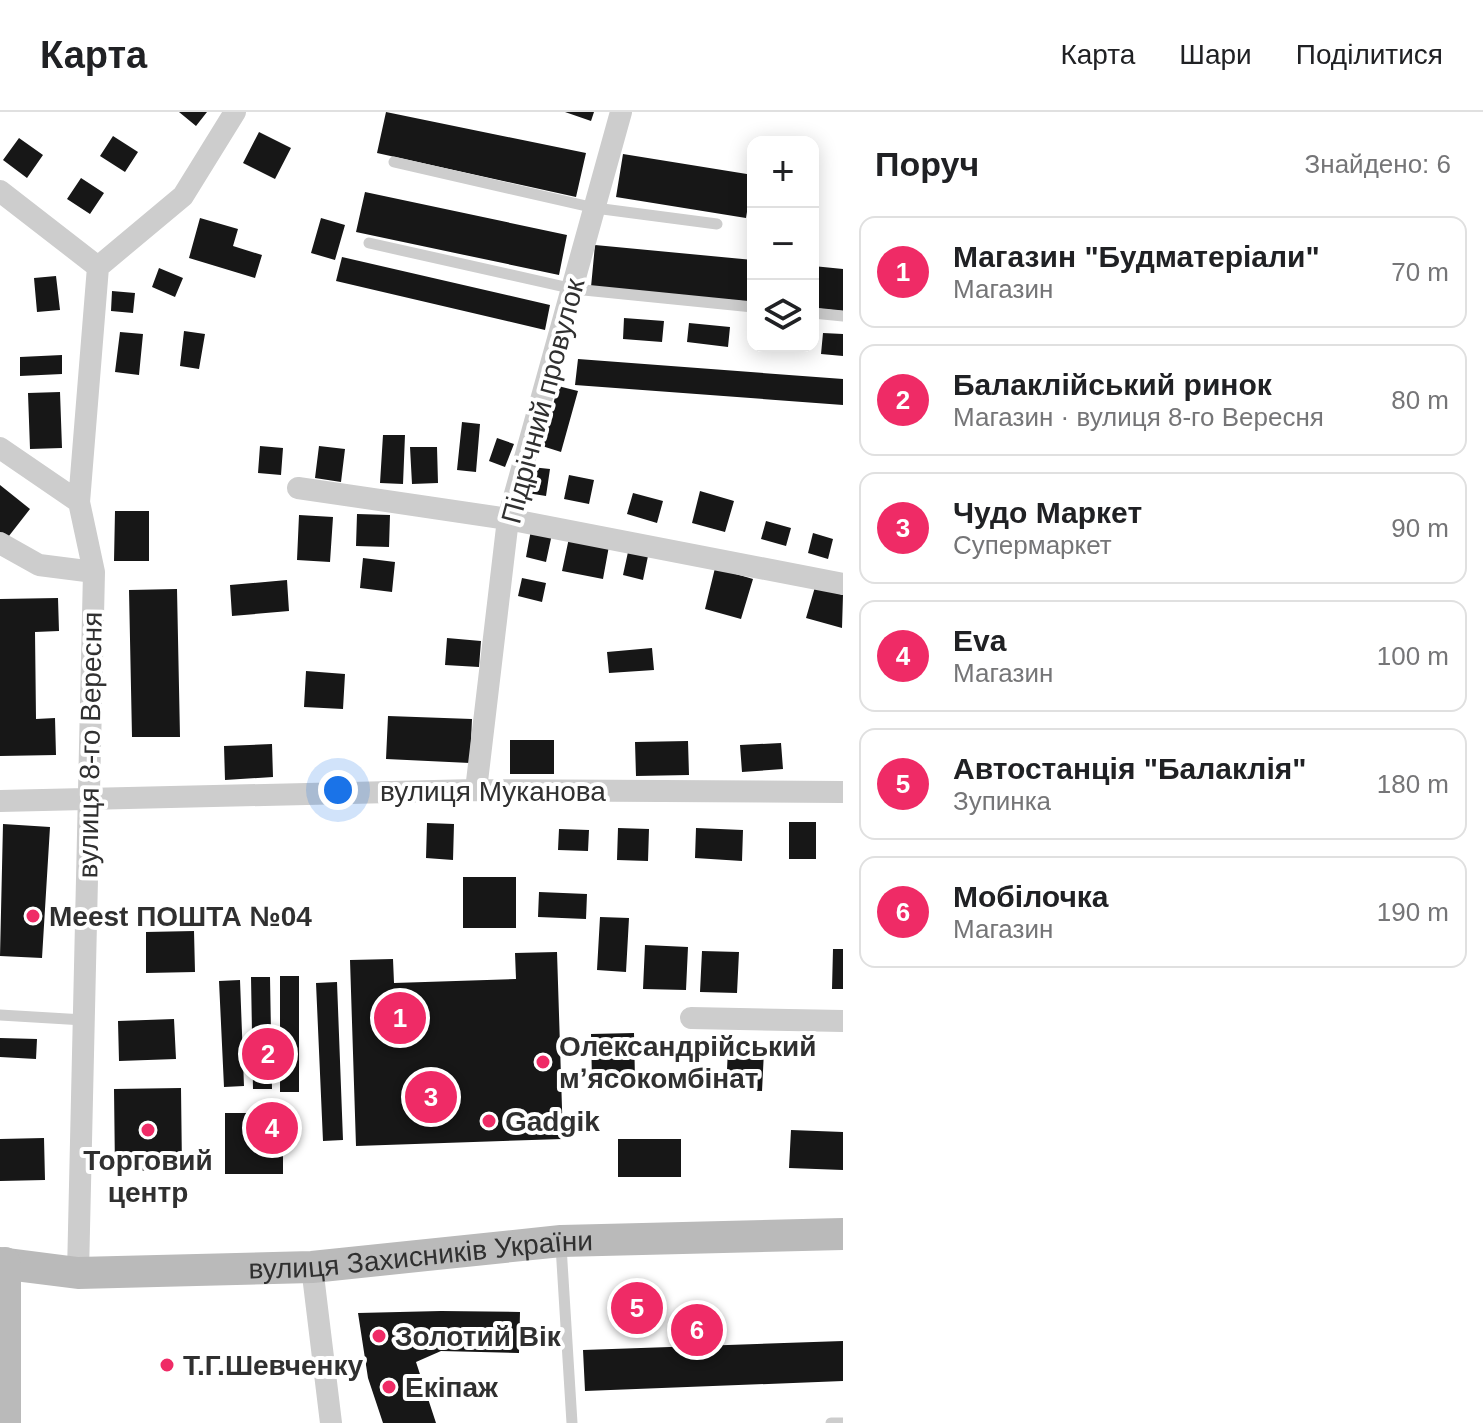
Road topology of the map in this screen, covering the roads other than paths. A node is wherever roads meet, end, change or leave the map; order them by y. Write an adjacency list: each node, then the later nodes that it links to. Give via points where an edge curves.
1 (235, 112): 8 (street, via 183,196)
2 (621, 112): 5 (street, Підрічний провулок)
3 (394, 162): 5 (lane)
4 (0, 191): 8 (street)
5 (595, 208): 6 (lane); 9 (street, Підрічний провулок)
6 (717, 224)
7 (369, 243): 9 (lane)
8 (98, 267): 15 (street, вулиця 8-го Вересня)
9 (574, 289): 10 (lane); 16 (street, Підрічний провулок, via 537,402)
10 (747, 306)
11 (819, 314): 12 (lane)
12 (843, 316)
13 (0, 448): 15 (street)
14 (298, 488): 16 (street)
15 (79, 502): 18 (street, вулиця 8-го Вересня)
16 (508, 519): 19 (street); 20 (street, Підрічний провулок)
17 (0, 543): 18 (street, via 39,565)
18 (94, 572): 22 (street, вулиця 8-го Вересня)
19 (843, 584)
20 (476, 790): 21 (street, вулиця Муканова); 22 (street, вулиця Муканова)
21 (843, 792)
22 (88, 799): 23 (street, вулиця Муканова); 26 (street, вулиця 8-го Вересня)
23 (0, 801)
24 (0, 1015): 26 (lane)
25 (691, 1018): 27 (street)
26 (84, 1020): 32 (street, вулиця 8-го Вересня)
27 (843, 1021)
28 (843, 1234): 29 (street, вулиця Захисників України)
29 (561, 1241): 31 (street, вулиця Захисників України); 35 (lane)
30 (3, 1263): 32 (street, вулиця Захисників України); 33 (street)
31 (312, 1267): 32 (street, вулиця Захисників України); 34 (street)
32 (78, 1273)
33 (5, 1423)
34 (331, 1423)
35 (572, 1423)
36 (831, 1423): 37 (lane)
37 (843, 1423)

